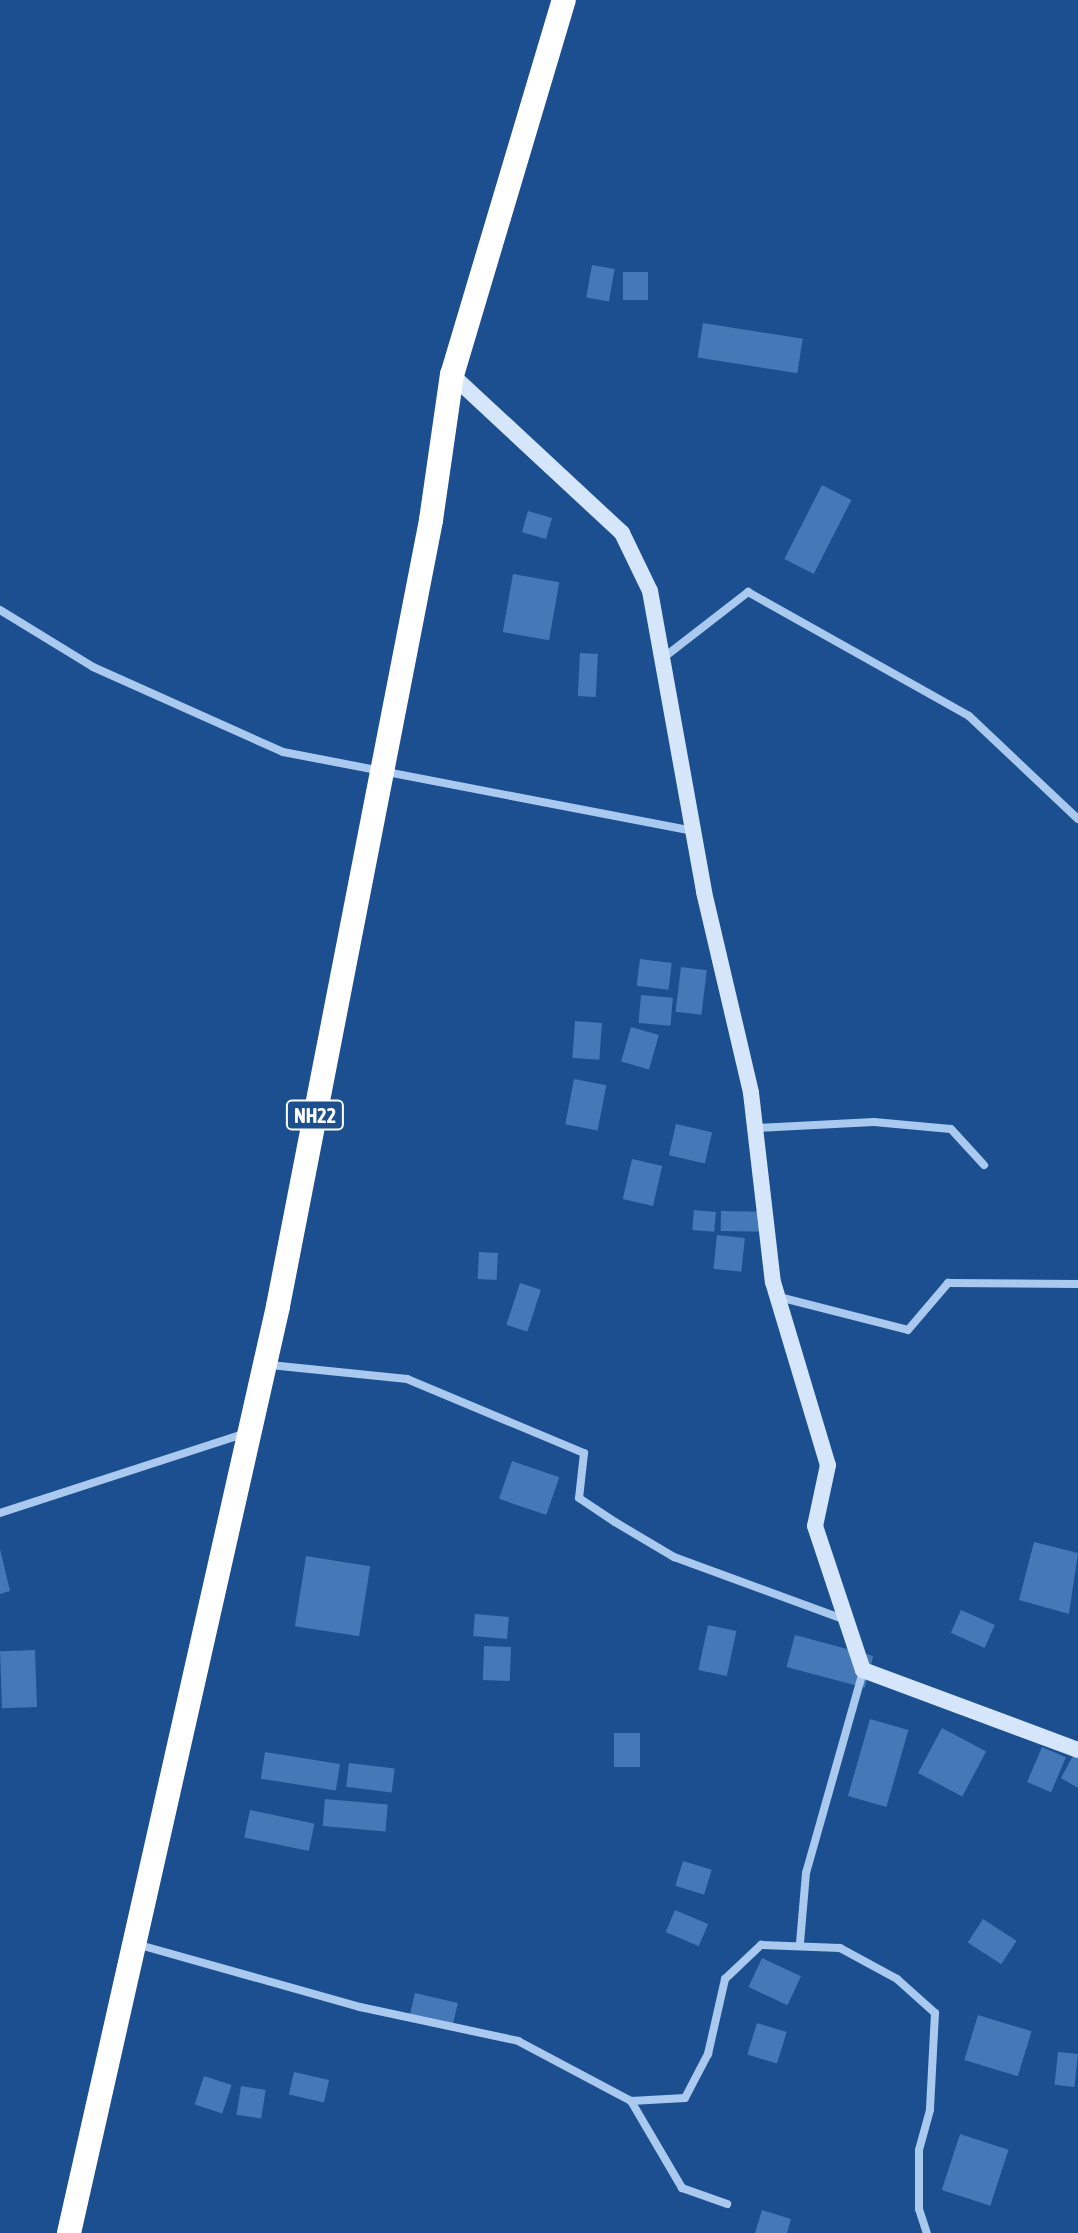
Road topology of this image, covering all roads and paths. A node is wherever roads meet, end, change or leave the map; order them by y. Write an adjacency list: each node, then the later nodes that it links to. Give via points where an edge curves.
1 (564, 0): 2 (highway, NH22)
2 (452, 375): 4 (street, via 622,533 650,591); 5 (highway, NH22)
3 (0, 610): 5 (street, via 93,667 283,752)
4 (663, 658): 6 (street, via 748,592 969,716); 7 (street)
5 (381, 774): 7 (street); 12 (highway, NH22)
6 (1078, 819)
7 (694, 831): 8 (street)
8 (755, 1128): 9 (street, via 874,1122 951,1129); 11 (street)
9 (984, 1165)
10 (1078, 1284): 11 (street, via 948,1283 908,1330)
11 (778, 1297): 15 (street, via 828,1465 815,1526)
12 (265, 1365): 13 (highway, NH22); 15 (street, via 407,1379 584,1453 579,1498 615,1522 674,1557)
13 (250, 1432): 14 (street); 18 (highway, NH22)
14 (0, 1513)
15 (847, 1621): 16 (street)
16 (863, 1670): 17 (street); 19 (street, via 806,1873)
17 (1078, 1750)
18 (133, 1943): 20 (street, via 360,2007 518,2041); 22 (highway, NH22)
19 (800, 1943): 20 (street, via 761,1945 725,1979 708,2054 685,2098); 23 (street, via 840,1948 897,1979 935,2013 930,2110 919,2150 919,2209)
20 (631, 2101): 21 (street, via 682,2188)
21 (727, 2204)
22 (69, 2233)
23 (927, 2233)

